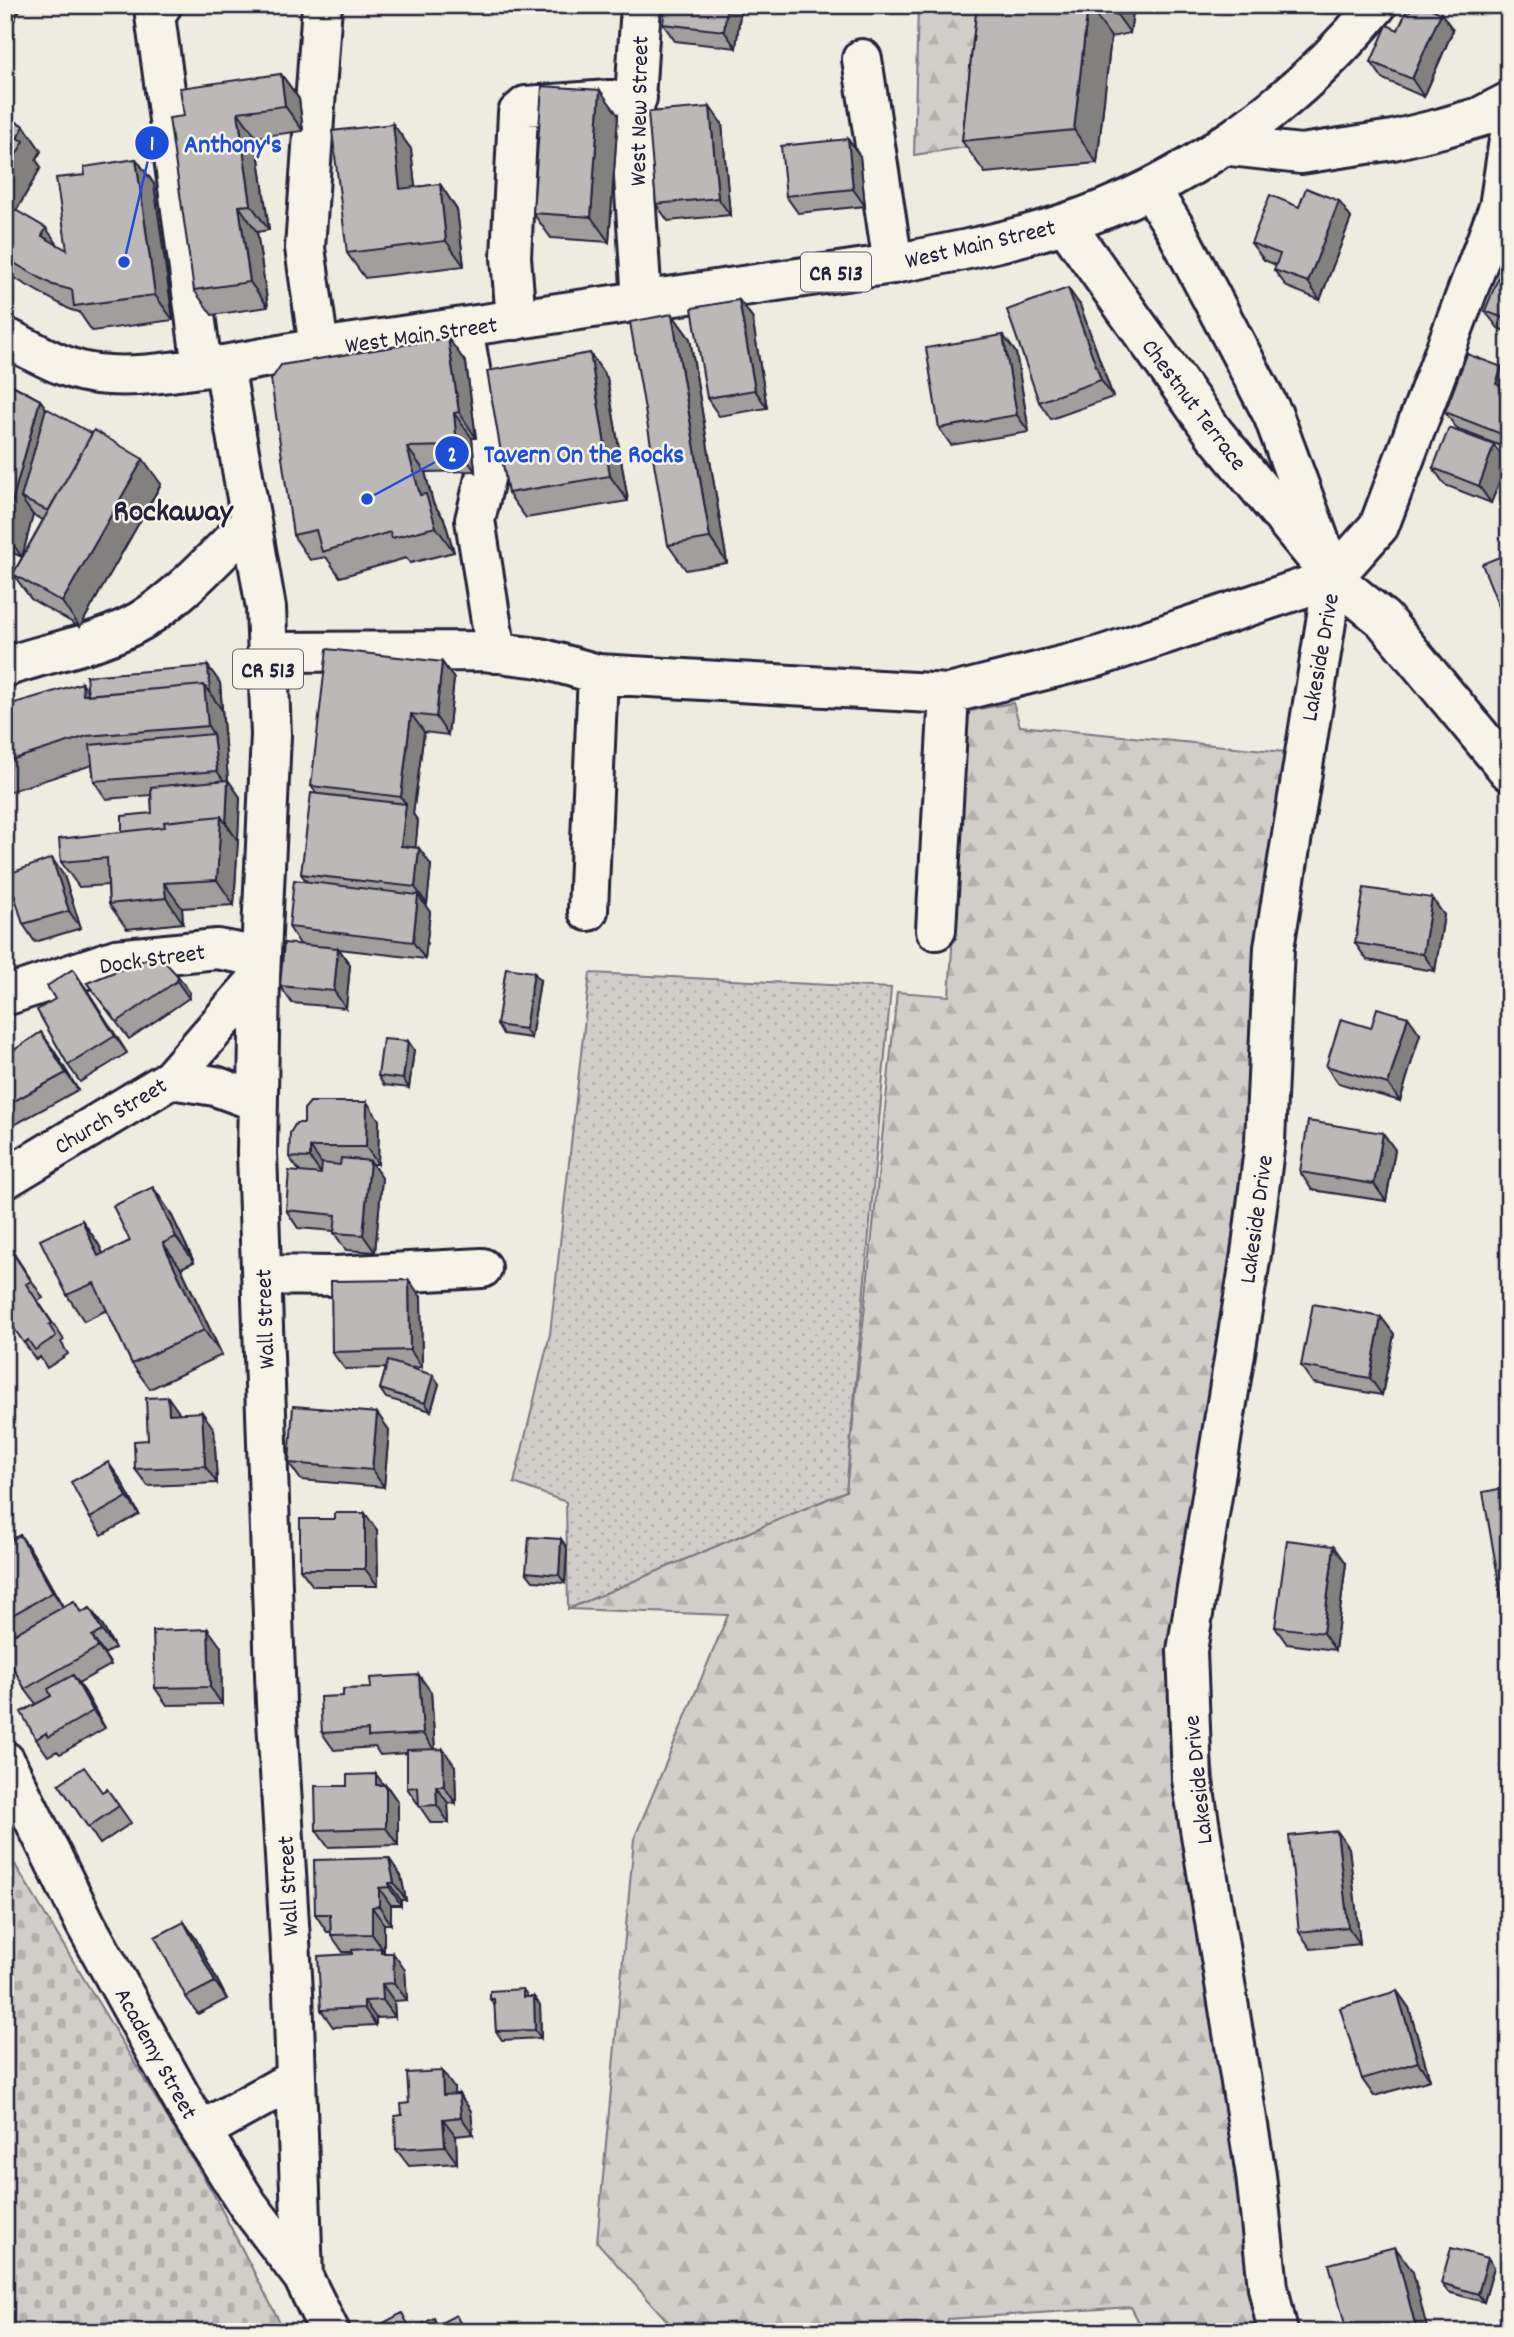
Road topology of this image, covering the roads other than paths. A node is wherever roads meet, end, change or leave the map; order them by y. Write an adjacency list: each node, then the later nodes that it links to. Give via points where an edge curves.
1 (322, 5): 17 (street, via 304,248)
2 (640, 5): 6 (street, West New Street)
3 (1377, 5): 9 (street, West Main Street / CR 513, via 1296,89)
4 (158, 10): 18 (street, Wall Street)
5 (862, 59): 12 (street)
6 (637, 98): 13 (street, West New Street, via 632,145); 14 (street, via 526,106 518,113 511,257)
7 (1509, 102): 9 (street, via 1442,128 1301,154)
8 (1509, 140): 20 (street, Lakeside Drive, via 1499,207 1379,526)
9 (1222, 145): 10 (street, West Main Street / CR 513)
10 (1150, 189): 11 (street, West Main Street / CR 513); 20 (street, Chestnut Terrace, via 1273,415)
11 (1065, 224): 12 (street, West Main Street / CR 513); 20 (street, Chestnut Terrace, via 1214,433)
12 (893, 264): 13 (street, West Main Street / CR 513)
13 (642, 301): 14 (street, West Main Street / CR 513)
14 (516, 320): 15 (street, West Main Street / CR 513)
15 (463, 328): 17 (street, West Main Street / CR 513); 22 (street, via 489,462 475,520)
16 (5, 337): 18 (street, West Main Street, via 88,372 122,376)
17 (319, 348): 18 (street, West Main Street / CR 513)
18 (213, 366): 19 (street, Wall Street / CR 513)
19 (249, 524): 21 (street, Wall Street / CR 513, via 266,608); 23 (street, via 169,602 140,621 95,641)
20 (1333, 578): 25 (street, via 1097,657); 26 (street, Chestnut Terrace, via 1383,619); 41 (street, Lakeside Drive, via 1274,948 1265,1141 1252,1241 1187,1651 1192,1779)
21 (267, 652): 22 (street); 29 (street, Wall Street / CR 513, via 271,735)
22 (496, 653): 24 (street, via 540,658)
23 (5, 667)
24 (598, 674): 25 (street); 27 (street)
25 (949, 694): 28 (street)
26 (1509, 771)
27 (588, 911)
28 (936, 930)
29 (260, 967): 30 (street, Dock Street, via 217,949 116,959); 31 (street, Church Street); 32 (street, Wall Street)
30 (5, 996)
31 (171, 1079): 32 (street, via 215,1086); 33 (street, Church Street)
32 (256, 1101): 35 (street, Wall Street)
33 (5, 1179)
34 (482, 1268): 35 (street)
35 (262, 1275): 37 (street, Wall Street, via 276,1703)
36 (5, 1762): 38 (street, Academy Street, via 86,1925)
37 (295, 2079): 38 (street); 39 (street, Wall Street)
38 (201, 2131): 39 (street, Academy Street, via 248,2205)
39 (303, 2277): 40 (street, Academy Street)
40 (330, 2332)
41 (1278, 2332)

